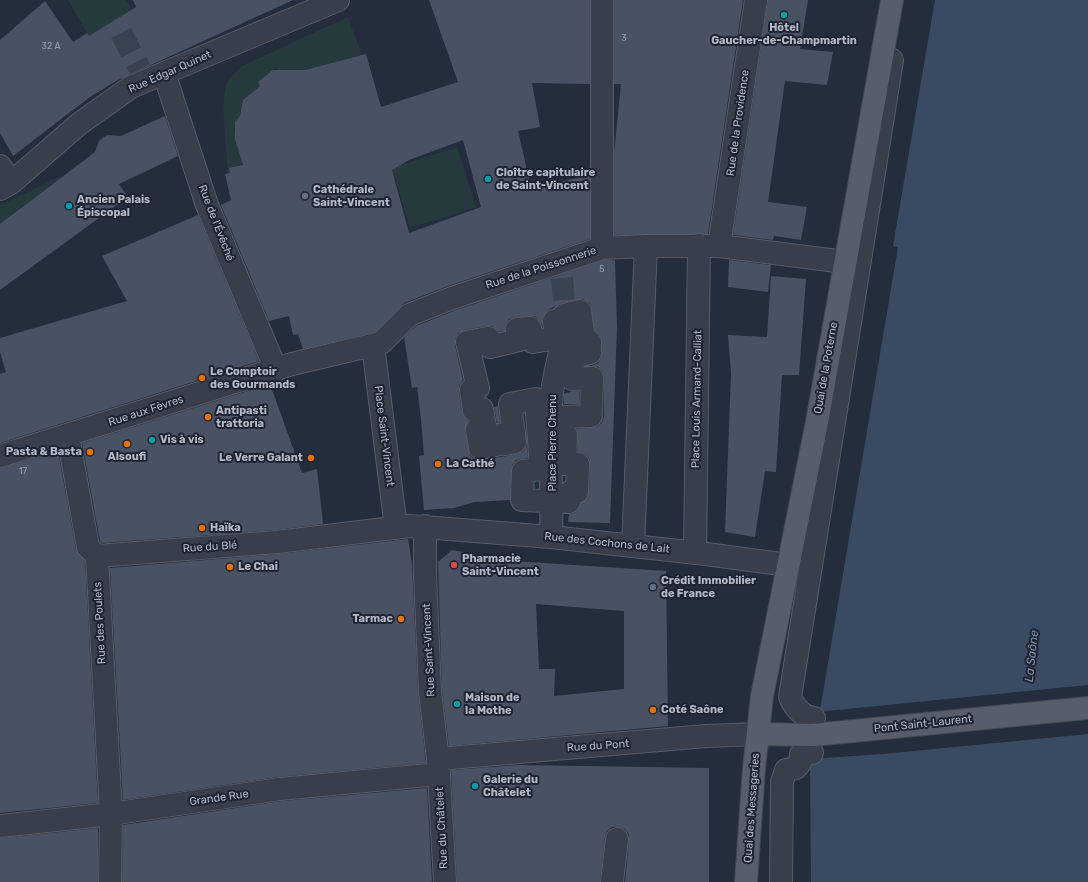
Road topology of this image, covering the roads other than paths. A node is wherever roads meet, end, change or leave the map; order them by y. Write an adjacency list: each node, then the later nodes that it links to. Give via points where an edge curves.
1 (338, 0): 6 (street, Rue Edgar Quinet)
2 (602, 0): 10 (street)
3 (756, 0): 8 (street, Rue de la Providence)
4 (892, 0): 11 (main road, Quai de la Poterne)
5 (901, 0): 26 (street, Quai de la Poterne)
6 (164, 73): 7 (street, Rue Edgar Quinet, via 126,91); 14 (street, Rue de l'Évêché, via 207,205)
7 (4, 179)
8 (709, 245): 9 (street, Rue de la Poissonnerie); 11 (street, Rue de la Poissonnerie); 22 (street, Place Louis Armand-Calliat)
9 (646, 246): 10 (street, Rue de la Poissonnerie); 21 (street)
10 (602, 248): 13 (street, Rue de la Poissonnerie, via 566,265 452,298 409,315 381,343)
11 (844, 262): 24 (main road, Quai de la Poterne, via 817,422)
12 (565, 314): 17 (street, Place Pierre Chenu, via 552,392); 17 (street, Place Pierre Chenu, via 580,311 583,332 570,336 571,342 590,342 590,353 573,357 572,379 592,378 593,398 591,416 561,417 560,435 566,436 565,464 578,464 577,492 570,492 569,502); 17 (street, Place Pierre Chenu, via 558,321 554,321 556,338 533,342 530,328 517,329 519,340 490,347 488,338 467,342 478,388 471,390 474,410 482,409 485,428 477,429 480,448 496,445 495,436 504,434 505,444 515,442 510,404 536,399 541,469 523,471 522,500)
13 (373, 345): 14 (street); 19 (street, Place Saint-Vincent)
14 (284, 367): 15 (street, Rue aux Fèvres)
15 (68, 436): 16 (street, Rue aux Fèvres); 23 (street, Rue des Poulets, via 88,546)
16 (0, 456)
17 (553, 502): 20 (street, Place Pierre Chenu)
18 (426, 526): 19 (street); 20 (street, Rue des Cochons de Lait); 29 (street, Rue Saint-Vincent, via 425,574 430,692)
19 (396, 528): 23 (street, Rue du Blé, via 323,537)
20 (551, 537): 21 (street, Rue des Cochons de Lait)
21 (633, 546): 22 (street, Rue des Cochons de Lait)
22 (695, 553): 24 (street, Rue des Cochons de Lait)
23 (97, 556): 30 (street, Rue des Poulets)
24 (788, 565): 27 (main road, Quai de la Poterne, via 762,696)
25 (1088, 708): 28 (main road, Pont Saint-Laurent, via 814,735)
26 (802, 710)
27 (758, 734): 28 (main road, Pont Saint-Laurent); 29 (street, Rue du Pont, via 706,736); 36 (main road, Quai des Messageries)
28 (802, 747): 37 (street, via 800,763 796,768 786,770 782,782)
29 (438, 766): 30 (street, Grande Rue); 34 (street, Rue du Châtelet)
30 (111, 814): 31 (street, Grande Rue); 33 (street, Rue des Poulets)
31 (0, 826)
32 (617, 839): 35 (street)
33 (110, 882)
34 (445, 882)
35 (612, 882)
36 (746, 882)
37 (780, 882)

